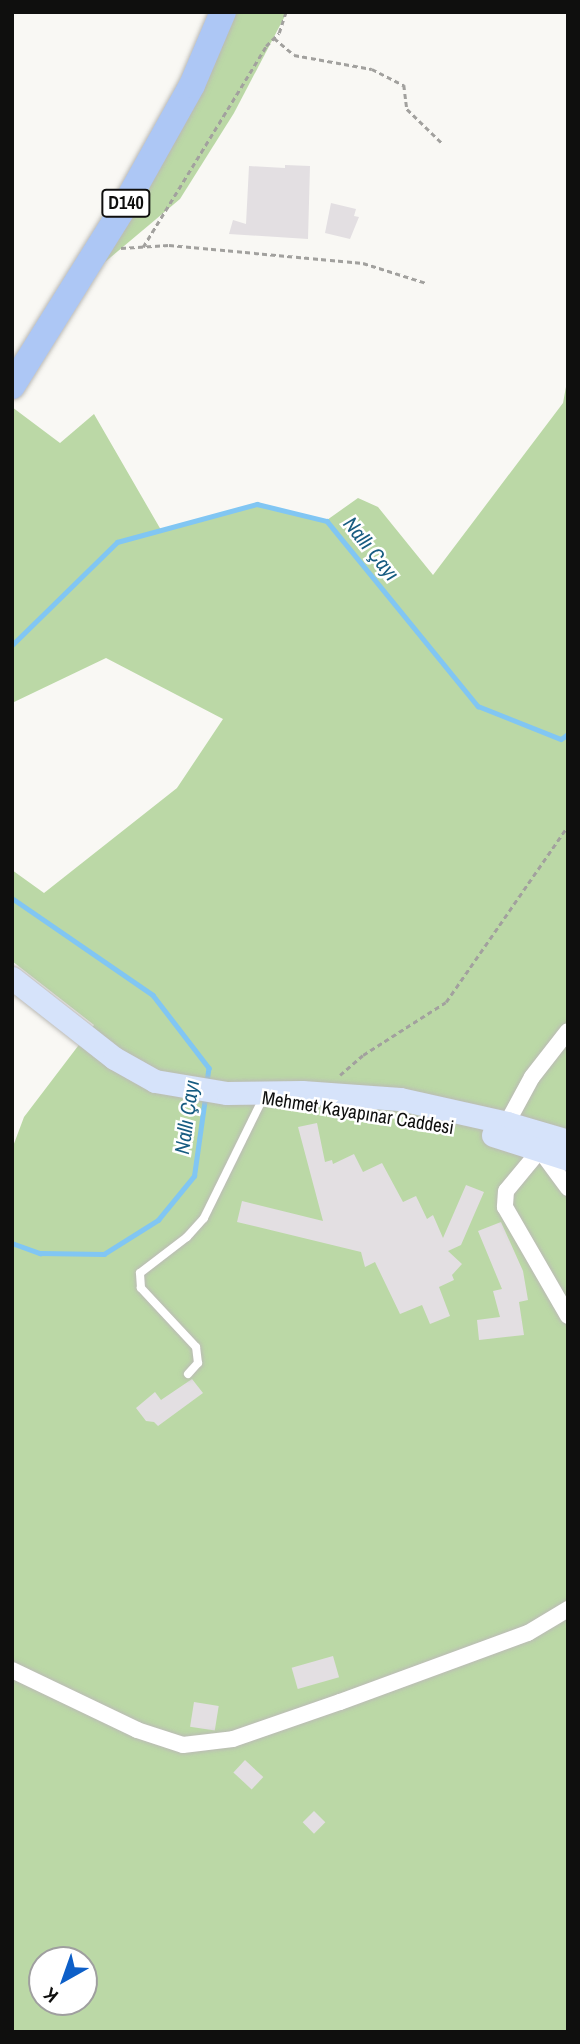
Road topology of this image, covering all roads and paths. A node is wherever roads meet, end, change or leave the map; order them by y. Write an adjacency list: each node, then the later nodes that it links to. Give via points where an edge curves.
1 (223, 12): 6 (main road, D140, via 192,85)
2 (286, 12): 3 (path)
3 (274, 38): 4 (path, via 294,55 372,69 404,85 407,109); 5 (path)
4 (443, 144)
5 (143, 247): 6 (path); 7 (path, via 181,246 363,263)
6 (97, 249): 8 (main road, D140)
7 (426, 283)
8 (12, 386)
9 (568, 826): 13 (path, via 446,1002 342,1071)
10 (12, 978): 12 (main road, via 114,1058 155,1082)
11 (568, 1031): 15 (street, via 532,1077)
12 (227, 1093): 13 (main road); 14 (main road, Mehmet Kayapınar Caddesi)
13 (333, 1094): 15 (main road, via 400,1099)
14 (263, 1098): 17 (main road, Mehmet Kayapınar Caddesi, via 414,1117); 21 (lane, via 204,1218 140,1273 141,1288 196,1347 198,1363)
15 (507, 1122): 16 (main road)
16 (568, 1141)
17 (540, 1150): 18 (main road, Mehmet Kayapınar Caddesi); 19 (street); 20 (street, via 506,1191 505,1207)
18 (568, 1159)
19 (568, 1188)
20 (568, 1316)
21 (188, 1374)
22 (568, 1609): 23 (street, via 528,1633 328,1706 233,1739 183,1745 136,1730)
23 (12, 1670)

